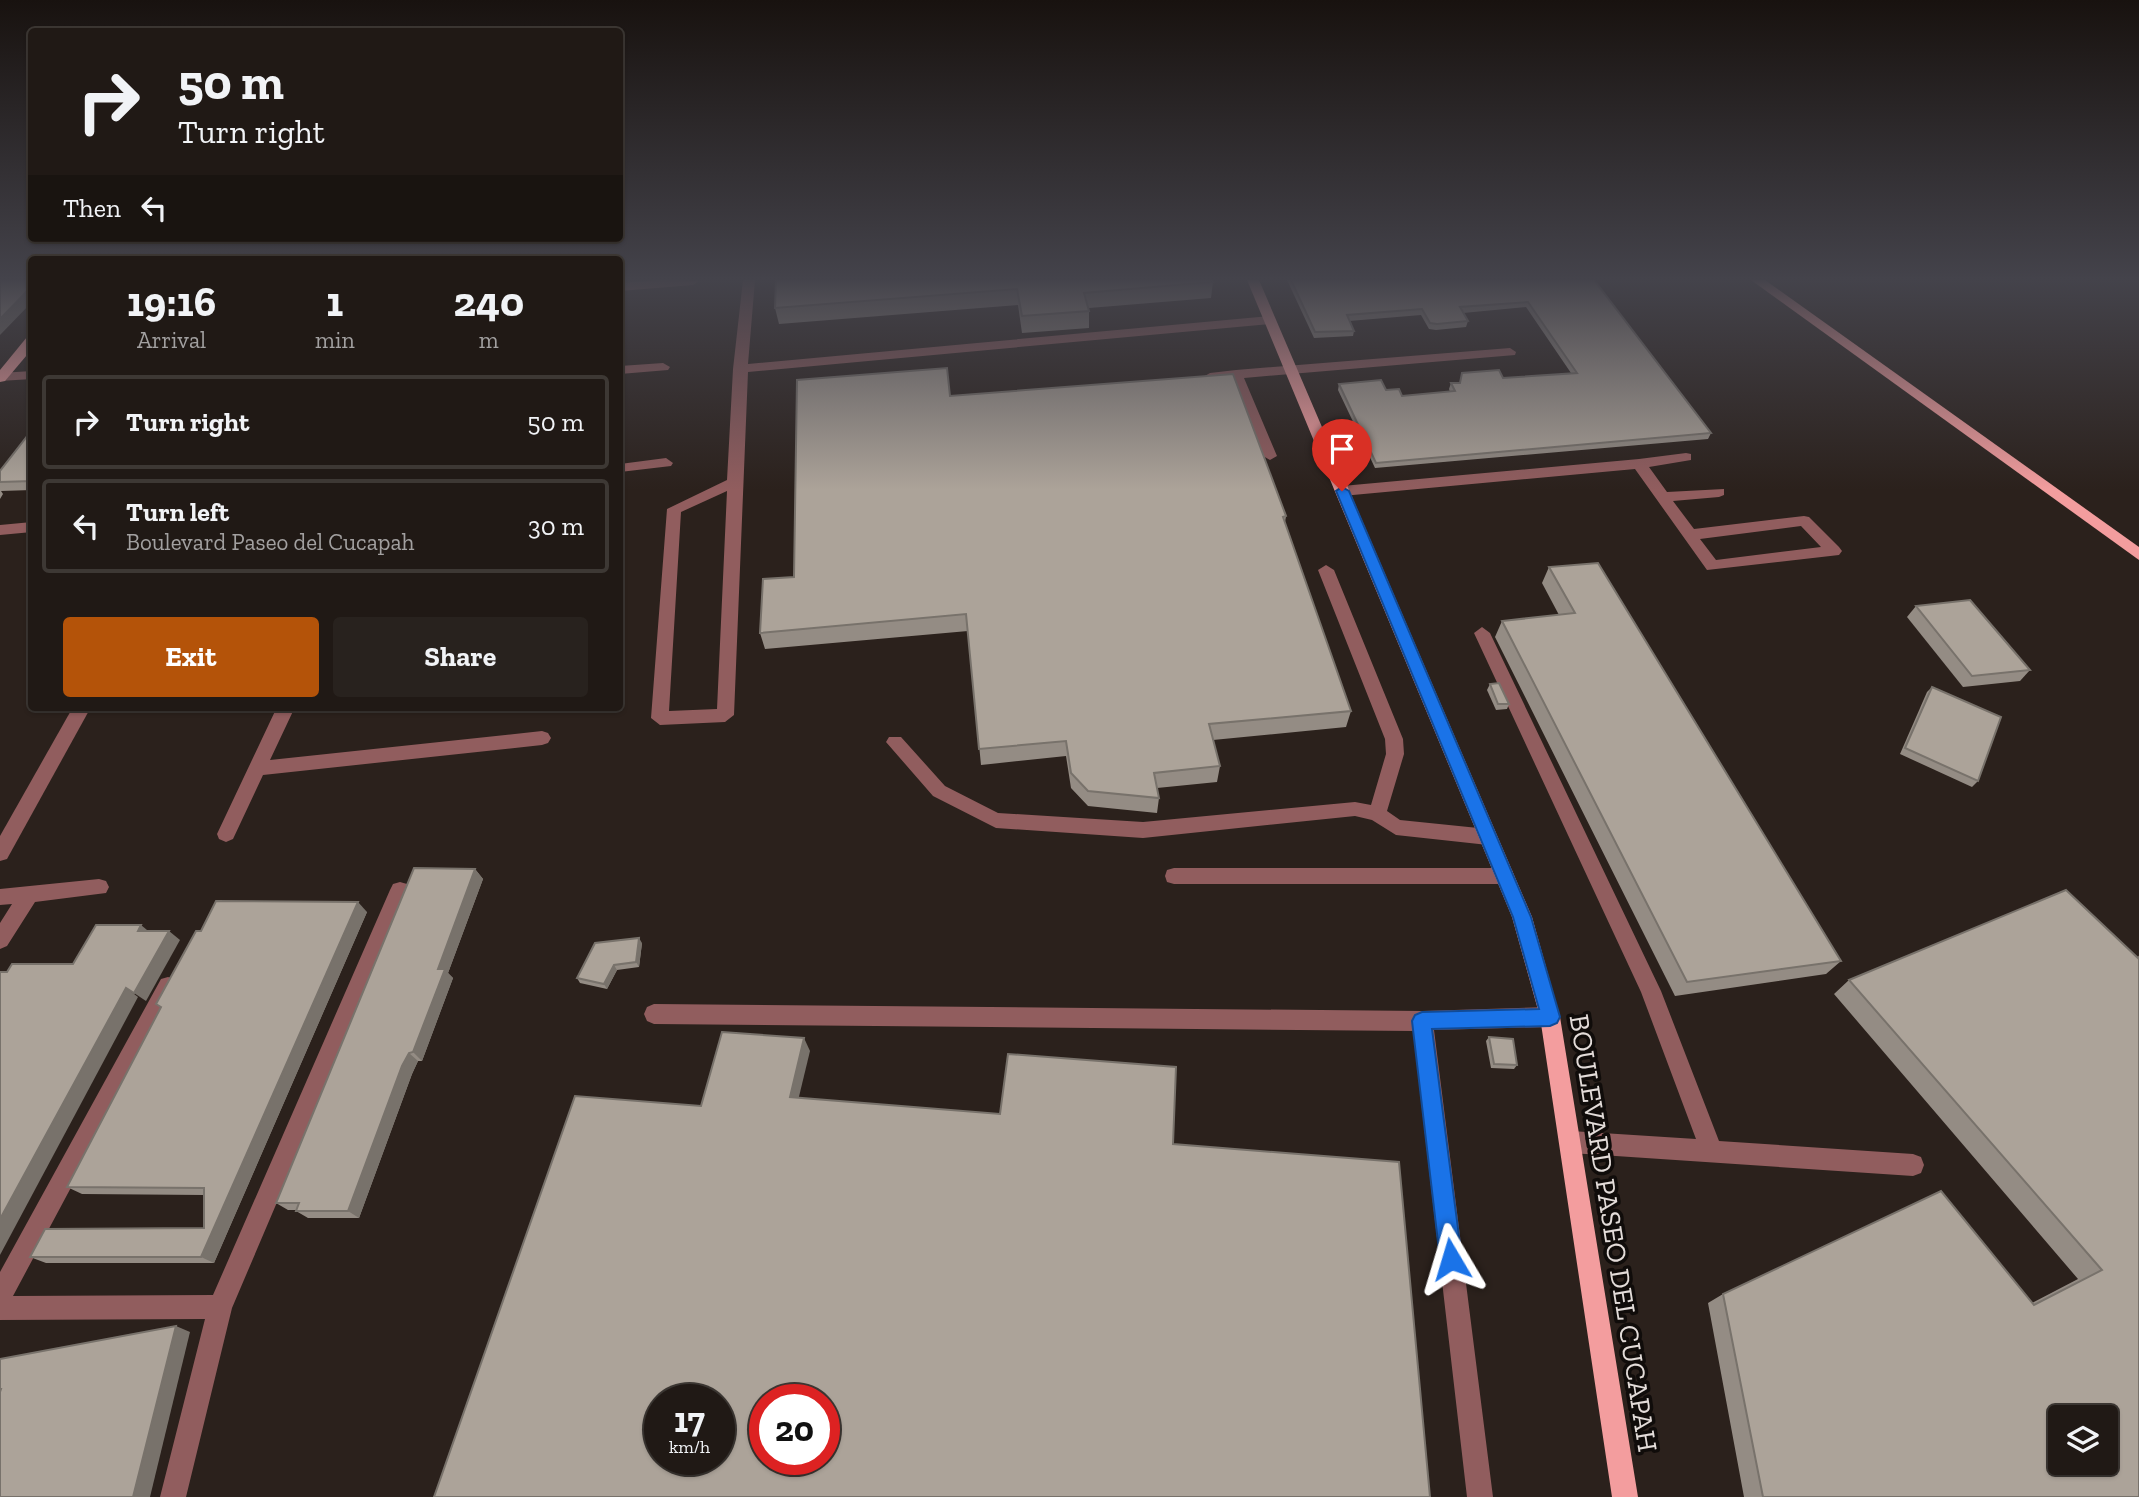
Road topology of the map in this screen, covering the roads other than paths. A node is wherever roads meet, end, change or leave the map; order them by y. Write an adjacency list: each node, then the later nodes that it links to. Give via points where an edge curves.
1 (24, 350): 13 (main road)
2 (742, 350): 8 (street)
3 (947, 350): 8 (street)
4 (1283, 350): 10 (main road, BOULEVARD PASEO DEL CUCAPAH)
5 (1854, 350): 27 (main road)
6 (1510, 352): 10 (street)
7 (663, 367): 9 (street)
8 (740, 369): 20 (street)
9 (623, 370)
10 (1291, 370): 11 (street); 21 (main road, BOULEVARD PASEO DEL CUCAPAH)
11 (1236, 374): 14 (street); 15 (street)
12 (28, 375): 13 (street)
13 (1, 378)
14 (1196, 378)
15 (1270, 456)
16 (1686, 457): 18 (street)
17 (666, 463): 19 (street)
18 (1639, 464): 21 (street); 23 (street)
19 (623, 468)
20 (735, 482): 20 (street, via 674,509 660,718 725,715)
21 (1342, 491): 37 (main road, BOULEVARD PASEO DEL CUCAPAH)
22 (1718, 492): 23 (street)
23 (1663, 497): 26 (street)
24 (28, 527): 25 (street)
25 (0, 530)
26 (1690, 535): 26 (street, via 1804,521 1834,551 1712,566)
27 (2139, 555)
28 (1325, 570): 35 (street, via 1394,738 1395,754)
29 (1482, 633): 51 (street, via 1651,991)
30 (80, 711): 38 (street)
31 (284, 711): 34 (street)
32 (542, 738): 34 (street)
33 (895, 742): 35 (street, via 939,791 996,820 1143,830 1355,809)
34 (258, 768): 36 (street)
35 (1377, 814): 37 (street, via 1396,827)
36 (226, 834)
37 (1489, 837): 40 (main road, BOULEVARD PASEO DEL CUCAPAH)
38 (0, 853)
39 (1174, 876): 40 (street)
40 (1505, 876): 48 (main road, BOULEVARD PASEO DEL CUCAPAH, via 1522,917)
41 (99, 887): 43 (street)
42 (400, 890): 54 (street)
43 (29, 894): 44 (street); 45 (street)
44 (0, 897)
45 (0, 940)
46 (176, 973): 53 (street)
47 (654, 1014): 49 (street)
48 (1550, 1017): 49 (street); 50 (main road, BOULEVARD PASEO DEL CUCAPAH)
49 (1422, 1021): 57 (street)
50 (1571, 1142): 51 (street); 58 (main road, BOULEVARD PASEO DEL CUCAPAH)
51 (1712, 1152): 52 (street)
52 (1913, 1165)
53 (0, 1296)
54 (220, 1307): 55 (street); 56 (street)
55 (0, 1308)
56 (173, 1497)
57 (1480, 1497)
58 (1625, 1497)

